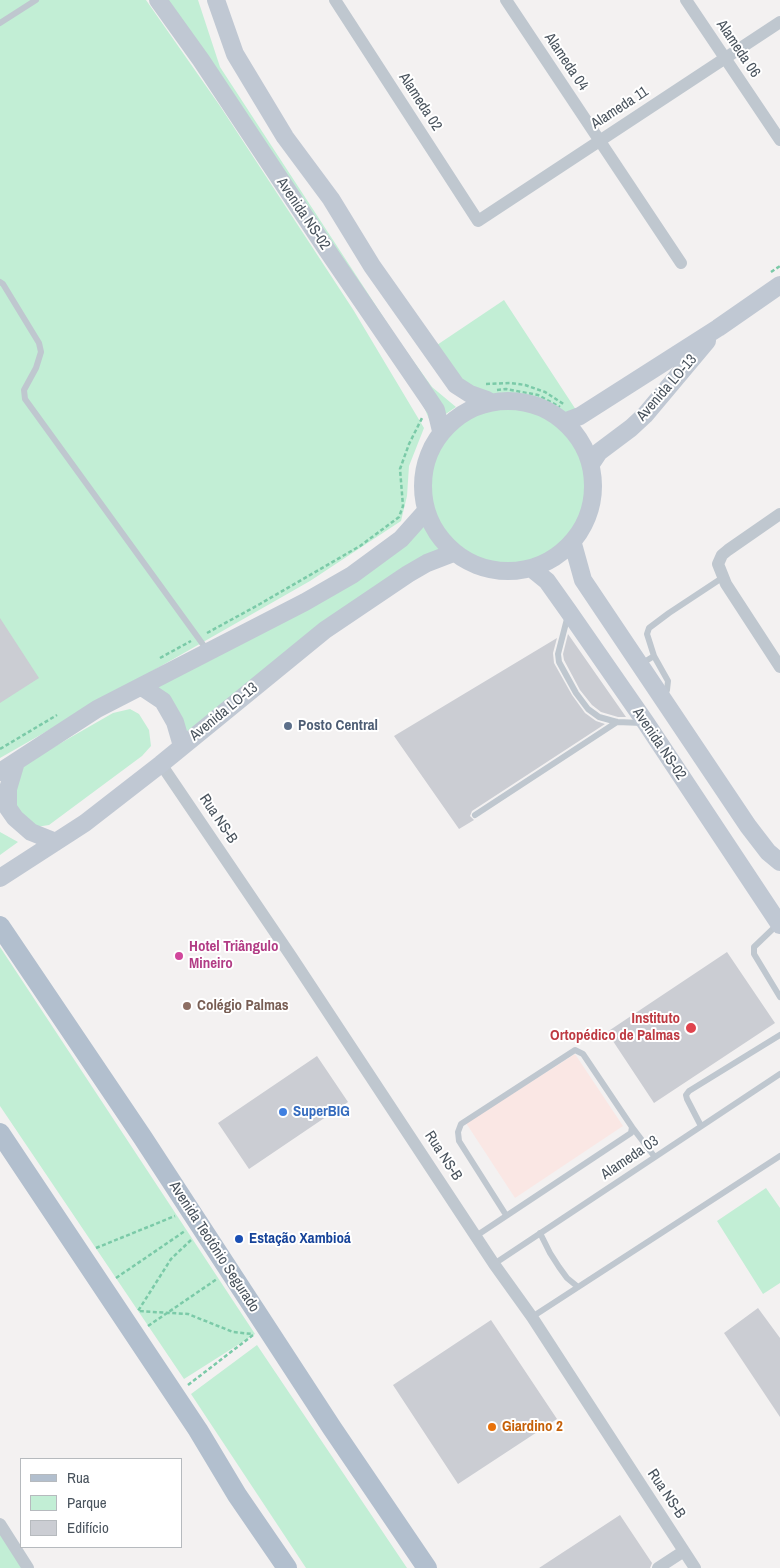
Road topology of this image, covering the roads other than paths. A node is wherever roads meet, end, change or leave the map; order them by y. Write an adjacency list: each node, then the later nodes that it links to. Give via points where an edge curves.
1 (36, 0): 8 (lane)
2 (158, 0): 19 (street, Avenida NS-02, via 436,410)
3 (216, 0): 17 (street, Avenida NS-02, via 235,54 285,137 331,199 372,266 456,385 470,394)
4 (335, 0): 12 (street, Alameda 02)
5 (506, 0): 11 (street, Alameda 04)
6 (686, 0): 9 (street, Alameda 06)
7 (780, 22): 9 (street, Alameda 11)
8 (0, 23)
9 (725, 58): 10 (street, Alameda 06); 11 (street, Alameda 11)
10 (780, 140)
11 (599, 141): 12 (street, Alameda 11); 13 (street, Alameda 04)
12 (478, 222)
13 (681, 263)
14 (0, 282): 28 (lane, via 39,343 41,352 24,390 25,399)
15 (780, 285): 16 (street, Avenida LO-13)
16 (718, 328): 18 (street, Avenida LO-13, via 580,416); 20 (street, Avenida LO-13, via 645,415 599,452)
17 (488, 392): 18 (street, via 516,403); 19 (street)
18 (564, 412): 20 (street)
19 (441, 431): 21 (street, via 424,467 422,494)
20 (591, 464): 23 (street, via 592,503 583,529)
21 (426, 511): 24 (street); 28 (street, via 401,539 352,575 305,602)
22 (780, 514): 26 (street, via 722,555 718,564)
23 (573, 544): 25 (street); 29 (street, Avenida NS-02, via 583,580)
24 (453, 553): 25 (street, via 490,571 505,573); 34 (street, Avenida LO-13, via 408,574 325,630)
25 (531, 568): 27 (street, Avenida NS-02, via 547,580)
26 (722, 578): 29 (lane, via 650,628); 30 (street)
27 (569, 612): 32 (lane, via 558,654 559,662 588,709 599,717); 33 (street, Avenida NS-02)
28 (202, 644): 31 (street)
29 (647, 661): 40 (street, Avenida NS-02, via 663,699 748,826)
30 (780, 667)
31 (142, 687): 34 (street, via 163,702); 35 (street, via 97,709)
32 (618, 722): 33 (lane); 38 (lane)
33 (646, 723): 42 (street, Avenida NS-02)
34 (182, 746): 36 (street, Avenida LO-13)
35 (16, 762): 37 (street); 39 (street, via 8,789 8,808 31,832)
36 (161, 764): 39 (street, Avenida LO-13); 54 (street, Rua NS-B)
37 (0, 772)
38 (475, 816)
39 (56, 842): 41 (street, Avenida LO-13)
40 (780, 862)
41 (0, 878)
42 (779, 924): 44 (lane, via 754,947 754,954)
43 (0, 926): 62 (main road, Avenida Teotônio Segurado)
44 (780, 997)
45 (780, 1035): 47 (lane, via 686,1095)
46 (780, 1074): 47 (lane, Alameda 03)
47 (701, 1126): 50 (lane, Alameda 03)
48 (632, 1127): 50 (lane); 52 (lane, via 631,1133); 52 (lane, via 583,1054 575,1050 461,1124 459,1141)
49 (0, 1133): 61 (main road)
50 (654, 1156): 53 (lane, Alameda 03)
51 (780, 1156): 56 (lane)
52 (506, 1216): 54 (lane)
53 (540, 1233): 55 (lane, Alameda 03); 56 (lane, via 559,1267)
54 (476, 1236): 55 (street, Rua NS-B)
55 (494, 1264): 57 (street, Rua NS-B)
56 (578, 1287): 57 (lane)
57 (532, 1317): 59 (street, Rua NS-B)
58 (0, 1524): 60 (street)
59 (684, 1551): 63 (street); 64 (street, Rua NS-B)
60 (28, 1568)
61 (287, 1568)
62 (427, 1568)
63 (658, 1568)
64 (695, 1568)

